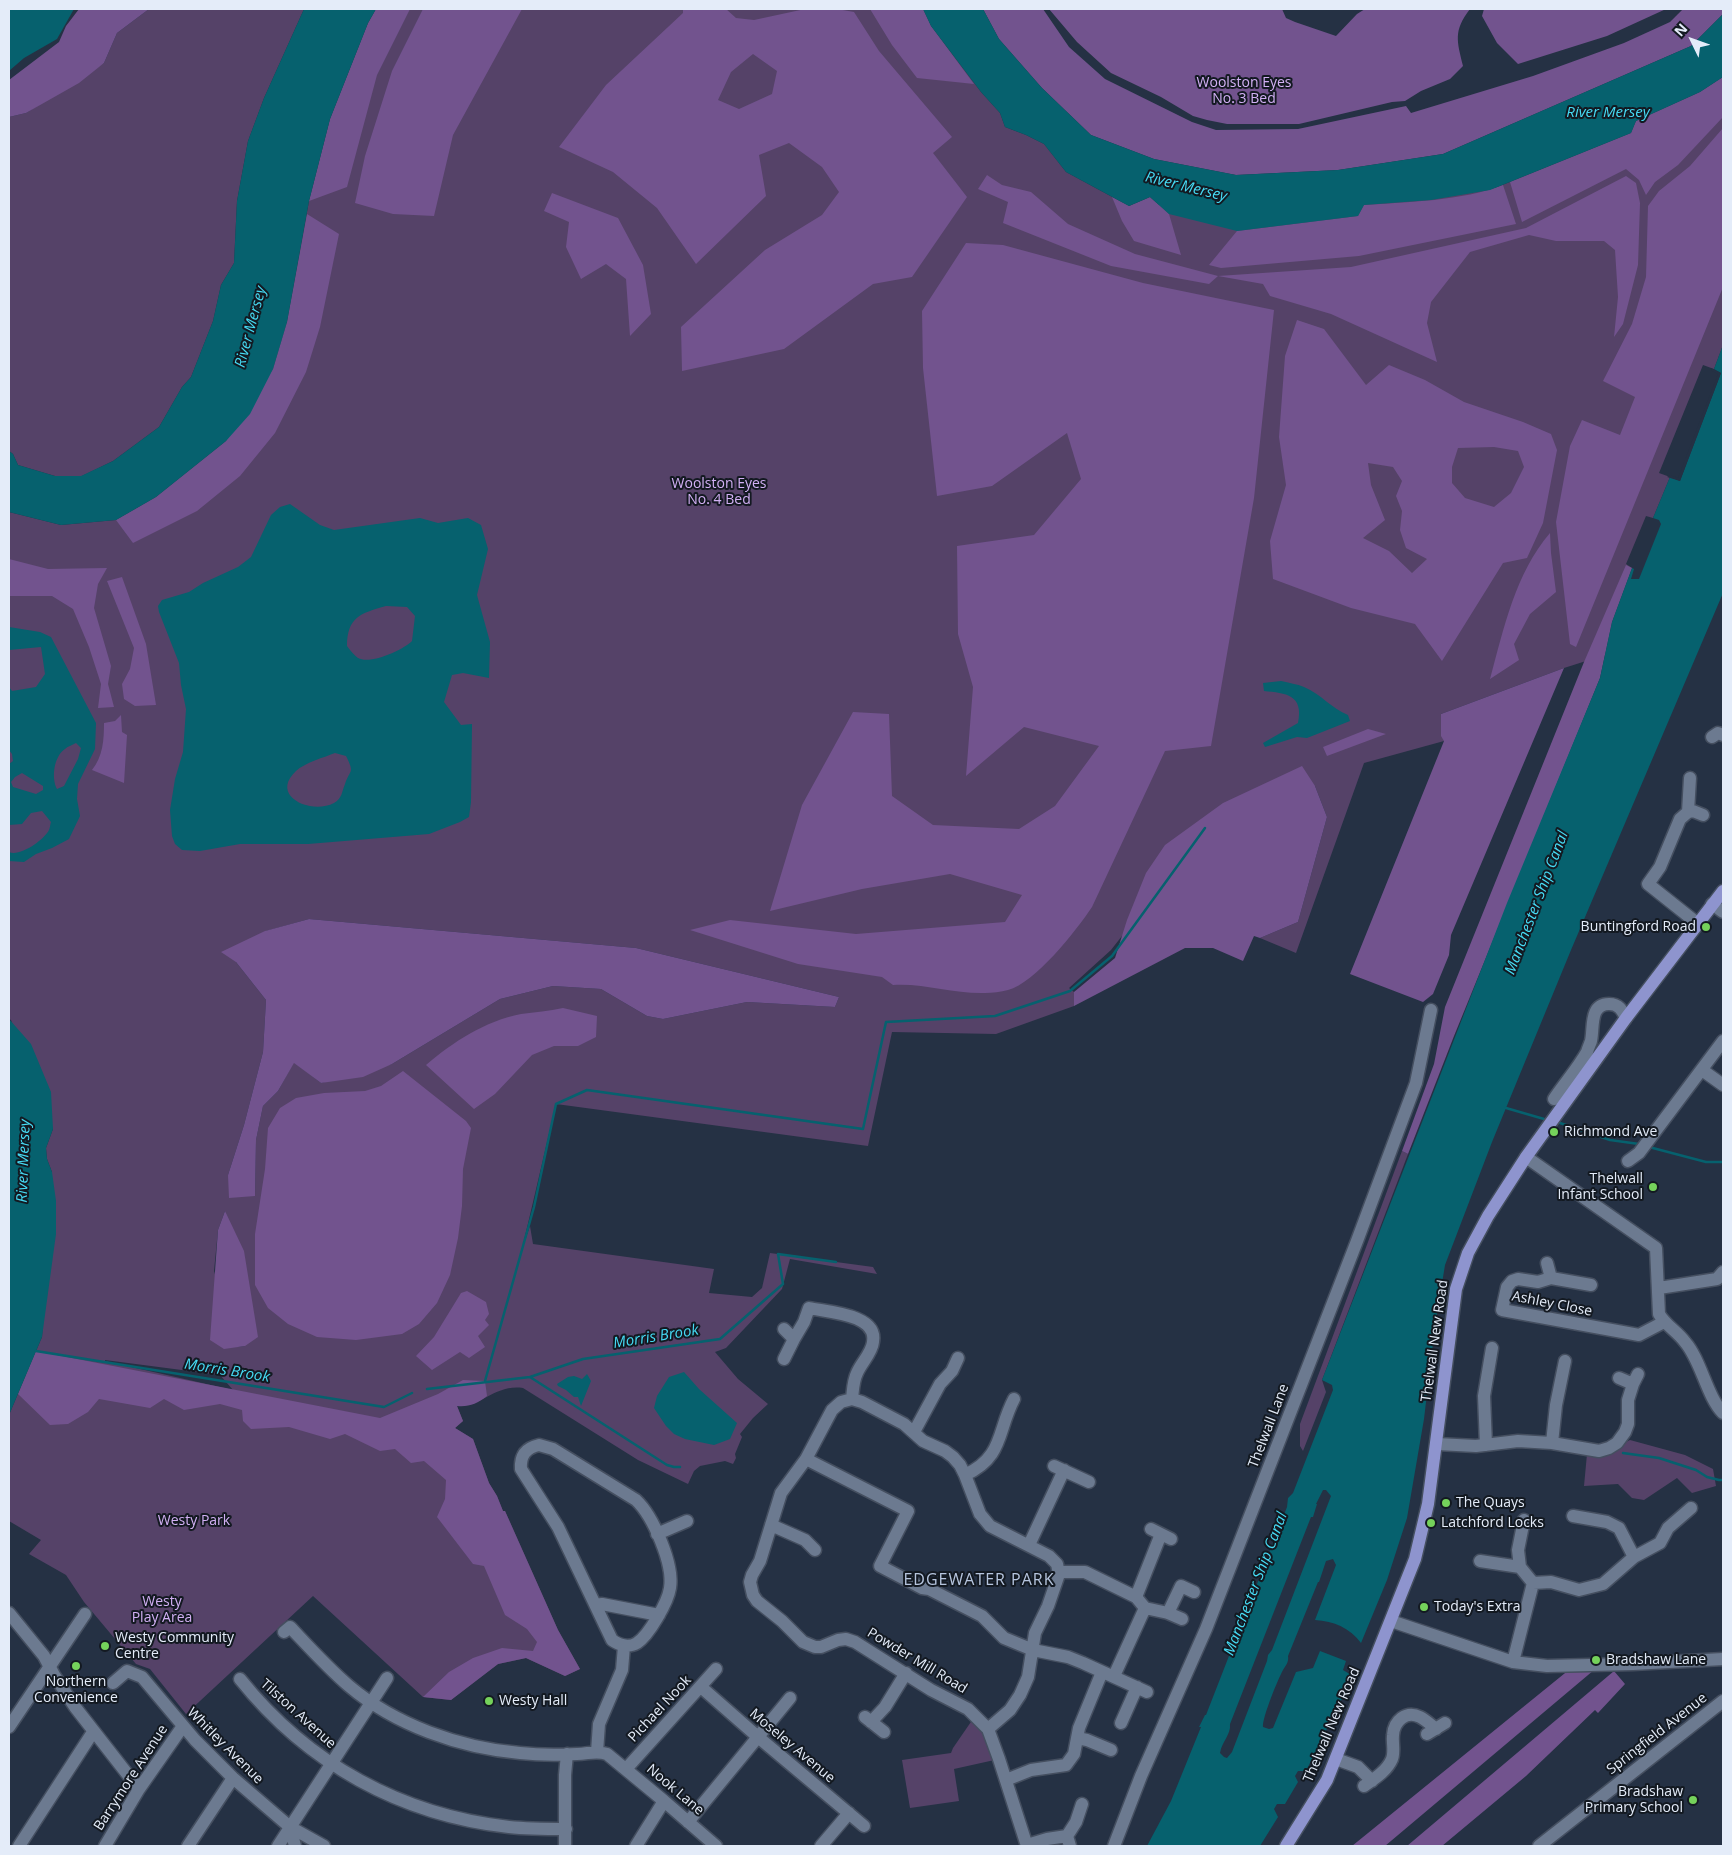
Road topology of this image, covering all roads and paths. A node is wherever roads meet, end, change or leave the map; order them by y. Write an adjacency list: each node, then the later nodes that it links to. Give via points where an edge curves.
1 (1690, 778): 2 (street)
2 (1688, 812): 3 (street); 7 (street, via 1680,818 1660,867 1644,881)
3 (1703, 815)
4 (1723, 891): 5 (main road, Thelwall New Road)
5 (1712, 904): 6 (street); 7 (main road, Thelwall New Road)
6 (1723, 912)
7 (1698, 923): 9 (main road, Thelwall New Road)
8 (1431, 1010): 116 (street, Thelwall Lane, via 1416,1083 1357,1241 1206,1629)
9 (1626, 1018): 13 (street, via 1620,1007 1612,1004 1603,1004 1596,1009 1586,1053); 14 (main road, Thelwall New Road)
10 (1723, 1041): 11 (street)
11 (1702, 1070): 12 (street); 15 (street, via 1644,1146)
12 (1723, 1085)
13 (1554, 1091)
14 (1526, 1156): 20 (street, via 1656,1248); 34 (main road, Thelwall New Road, via 1488,1216 1460,1273)
15 (1628, 1161)
16 (1547, 1263): 18 (street, Ashley Close)
17 (1723, 1272): 20 (street, via 1717,1279)
18 (1550, 1278): 19 (street, Ashley Close); 21 (street, Ashley Close, via 1538,1282 1512,1281 1507,1287 1502,1310 1639,1335)
19 (1591, 1285)
20 (1659, 1288): 21 (street, via 1659,1314)
21 (1664, 1322): 31 (street, via 1686,1342)
22 (784, 1329): 23 (street)
23 (794, 1339): 26 (street); 29 (street, via 809,1308 865,1322 873,1331 874,1343 857,1372)
24 (1493, 1348): 35 (street, via 1484,1396)
25 (958, 1358): 32 (street)
26 (784, 1359)
27 (1564, 1361): 33 (street)
28 (1619, 1378): 33 (street, via 1635,1379 1628,1400 1628,1424 1617,1443 1599,1451)
29 (852, 1399): 32 (street, via 868,1404); 36 (street, Powder Mill Road, via 841,1402 832,1410)
30 (1014, 1399): 37 (street, via 996,1448 987,1461)
31 (1723, 1413)
32 (914, 1432): 37 (street, via 923,1441 953,1457)
33 (1552, 1443): 35 (street, via 1518,1441)
34 (1437, 1444): 35 (street); 62 (main road, Thelwall New Road, via 1423,1532)
35 (1486, 1445)
36 (806, 1459): 43 (street, Powder Mill Road, via 781,1493); 65 (street, via 908,1511 880,1566 982,1616 1004,1638)
37 (965, 1475): 46 (street, via 976,1506 985,1520 996,1531)
38 (1089, 1482): 46 (street, via 1059,1468)
39 (1691, 1508): 48 (street, via 1668,1528 1660,1543)
40 (1573, 1516): 48 (street, via 1607,1522 1619,1528)
41 (689, 1520): 44 (street)
42 (1524, 1520): 50 (street, via 1518,1550)
43 (771, 1525): 47 (street, via 805,1540); 70 (street, Powder Mill Road, via 750,1582 752,1595 757,1601 809,1645 821,1647 846,1639)
44 (657, 1534): 55 (street, via 646,1511 636,1500 553,1449 538,1445 526,1451 520,1461 521,1469 558,1527); 60 (street, via 671,1570 666,1604)
45 (1161, 1534): 54 (street)
46 (1029, 1545): 51 (street, via 1050,1556 1057,1564)
47 (815, 1550)
48 (1634, 1557): 52 (street, via 1603,1584 1579,1590 1551,1582)
49 (1480, 1561): 50 (street)
50 (1520, 1567): 52 (street)
51 (1058, 1572): 54 (street, via 1085,1572); 65 (street, via 1035,1634)
52 (1533, 1583): 67 (street)
53 (1194, 1592): 58 (street, via 1181,1586)
54 (1136, 1597): 56 (street)
55 (596, 1605): 60 (street); 64 (street, via 612,1640)
56 (1145, 1608): 58 (street); 71 (street)
57 (9, 1613): 68 (street)
58 (1168, 1613): 61 (street)
59 (85, 1614): 68 (street)
60 (659, 1615): 64 (street, via 637,1643)
61 (1182, 1620)
62 (1391, 1621): 67 (street); 91 (main road, Thelwall New Road)
63 (284, 1632): 78 (street, via 290,1627 350,1687)
64 (624, 1646): 89 (street, via 622,1670 599,1724)
65 (1033, 1650): 71 (street, via 1068,1658); 82 (street, via 1028,1677 1020,1695 1010,1710)
66 (1723, 1659): 67 (street, via 1547,1666)
67 (1513, 1662)
68 (49, 1665): 80 (street); 84 (street)
69 (716, 1669): 75 (street, Pichael Nook)
70 (906, 1674): 82 (street, Powder Mill Road, via 968,1709); 85 (street, via 885,1707 867,1719)
71 (1108, 1674): 79 (street, via 1142,1690); 87 (street, via 1078,1728)
72 (387, 1678): 78 (street)
73 (240, 1679): 92 (street, Tilston Avenue, via 284,1725)
74 (112, 1683): 81 (street, Whitley Avenue, via 127,1671 142,1677)
75 (701, 1686): 86 (street, Moseley Avenue); 93 (street, Pichael Nook)
76 (790, 1698): 86 (street)
77 (1723, 1701): 118 (street, Springfield Avenue)
78 (371, 1702): 90 (street, via 414,1726 467,1744 536,1755); 92 (street)
79 (1122, 1724)
80 (9, 1725)
81 (182, 1726): 94 (street, Whitley Avenue); 96 (street, Barrymore Avenue)
82 (988, 1729): 95 (street, Powder Mill Road)
83 (1436, 1729): 91 (street, via 1413,1715 1399,1719 1393,1735 1392,1758 1368,1783 1358,1767)
84 (93, 1732): 96 (street); 105 (street)
85 (884, 1732)
86 (758, 1737): 99 (street, Moseley Avenue); 100 (street)
87 (1077, 1738): 88 (street); 95 (street, via 1074,1754 1066,1765 1031,1770)
88 (1112, 1750)
89 (597, 1752): 90 (street); 93 (street, Nook Lane)
90 (567, 1754): 103 (street)
91 (1336, 1759): 117 (main road, Thelwall New Road, via 1320,1793)
92 (331, 1764): 102 (street); 103 (street, Tilston Avenue, via 399,1800 446,1815 507,1827)
93 (626, 1768): 97 (street, Nook Lane)
94 (233, 1778): 102 (street, Whitley Avenue); 107 (street)
95 (1006, 1780): 115 (street, Powder Mill Road)
96 (139, 1789): 106 (street, Barrymore Avenue)
97 (664, 1801): 100 (street, Nook Lane); 112 (street)
98 (1082, 1804): 104 (street)
99 (849, 1813): 101 (street, Moseley Avenue); 114 (street)
100 (688, 1822): 113 (street, Nook Lane)
101 (864, 1826)
102 (290, 1827): 108 (street); 109 (street); 110 (street, Whitley Avenue)
103 (566, 1830): 111 (street)
104 (1068, 1841): 115 (street, via 1047,1839)
105 (19, 1846)
106 (105, 1846)
107 (188, 1846)
108 (278, 1846)
109 (294, 1846)
110 (324, 1846)
111 (565, 1846)
112 (636, 1846)
113 (716, 1846)
114 (821, 1846)
115 (1027, 1846)
116 (1114, 1846)
117 (1286, 1846)
118 (1539, 1846)

